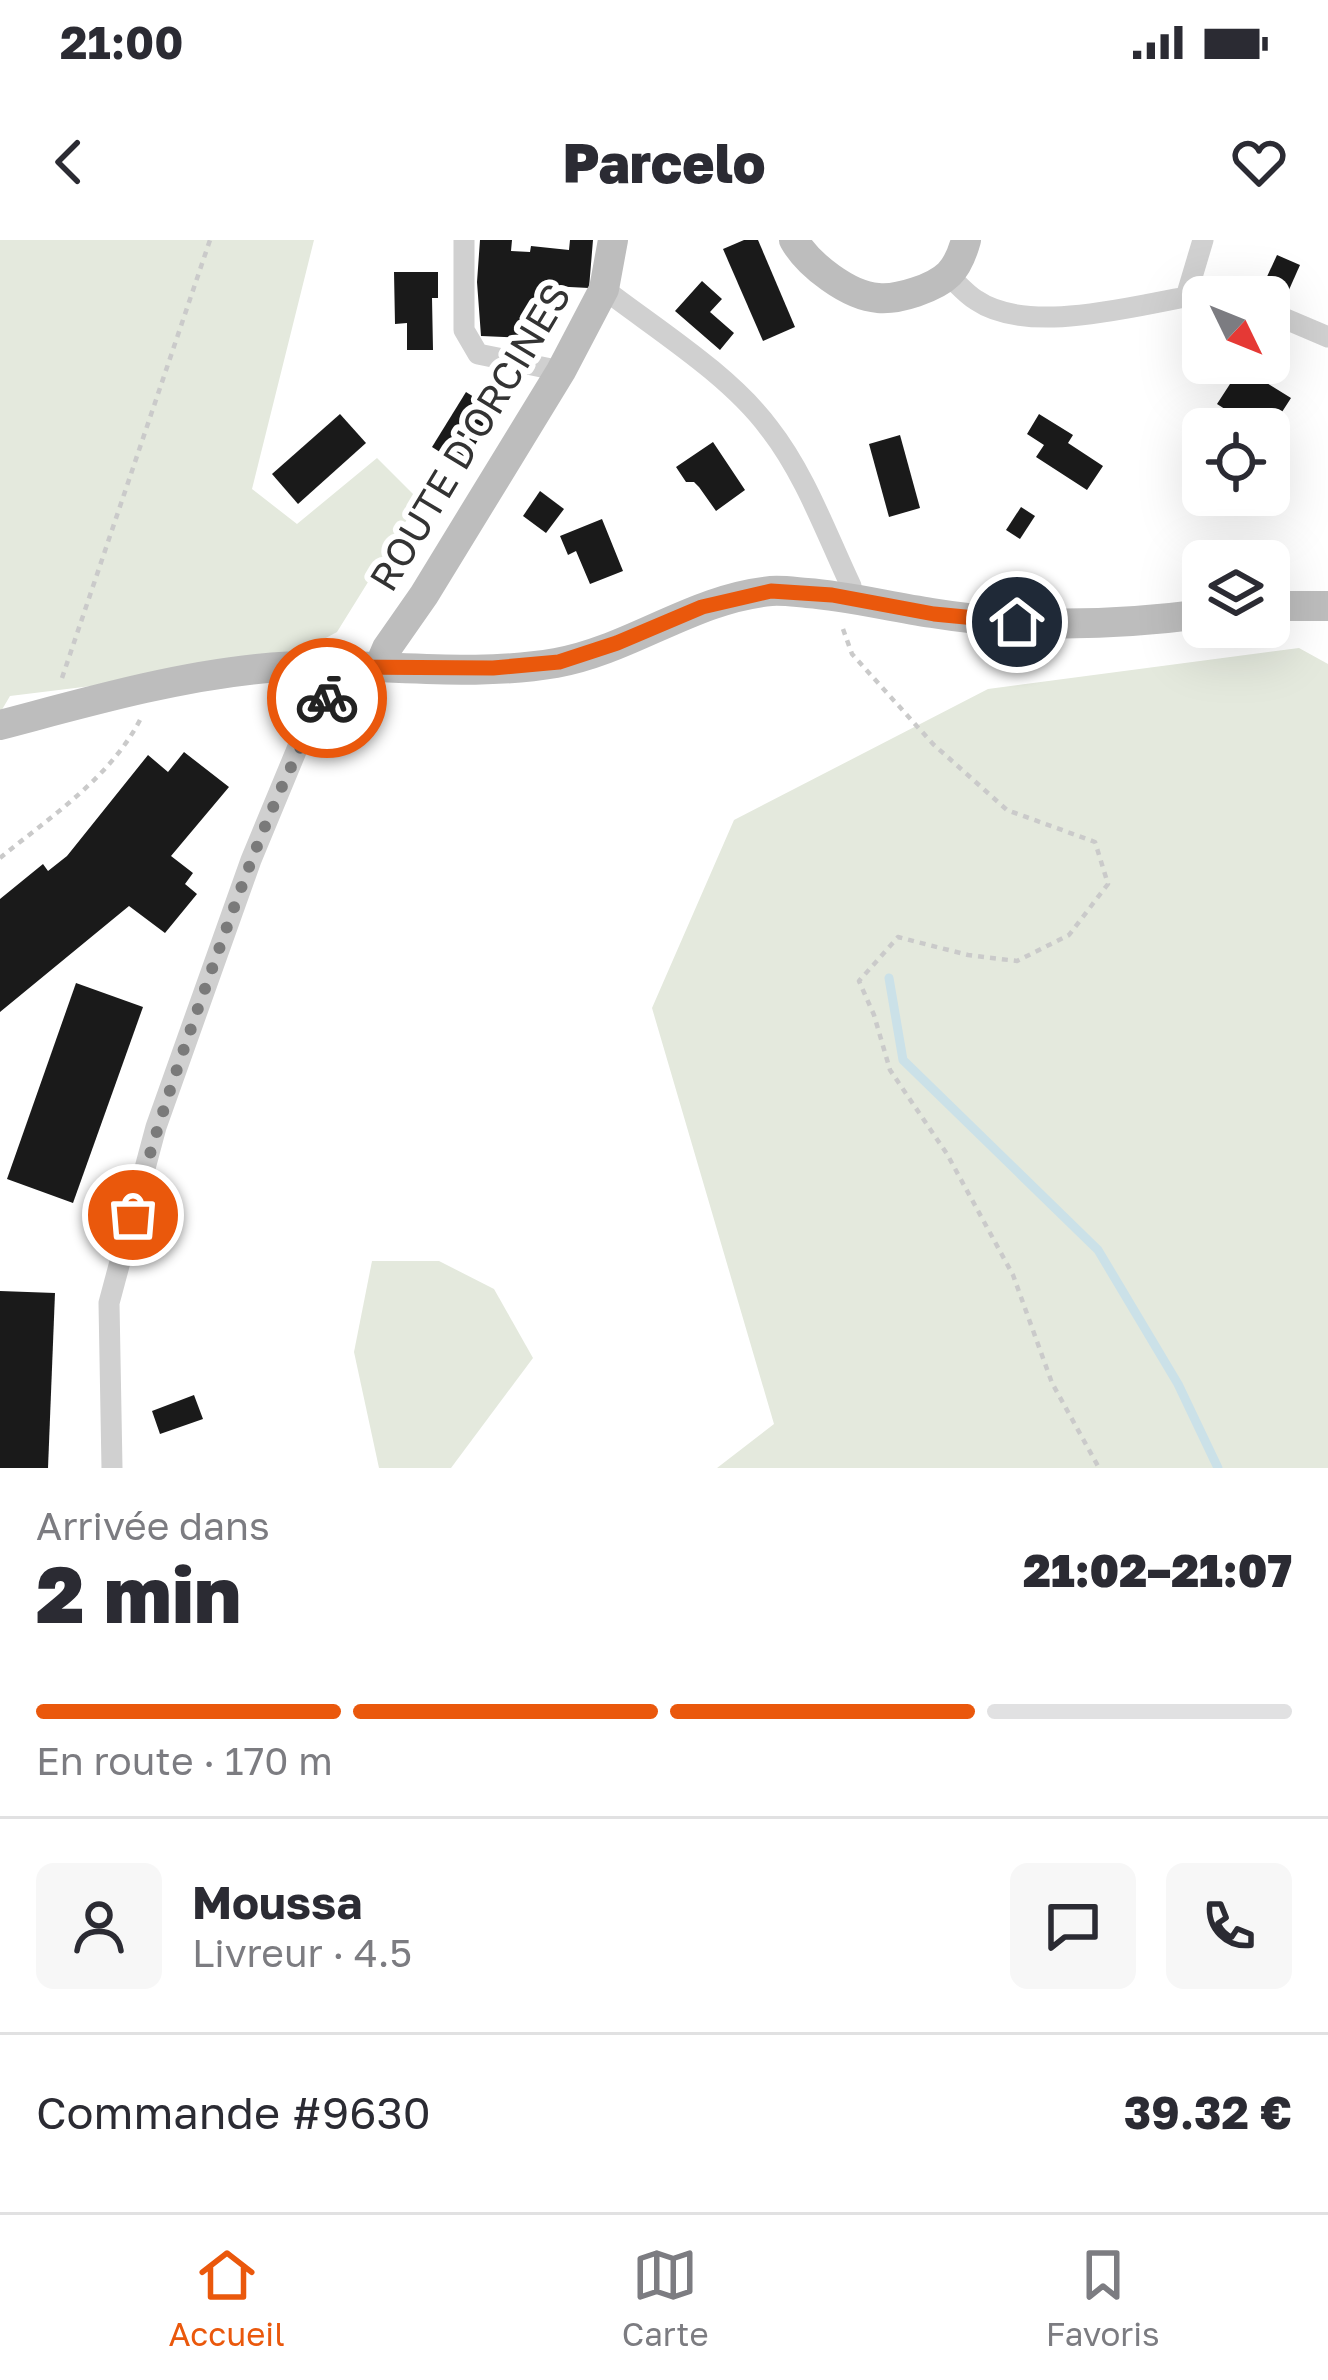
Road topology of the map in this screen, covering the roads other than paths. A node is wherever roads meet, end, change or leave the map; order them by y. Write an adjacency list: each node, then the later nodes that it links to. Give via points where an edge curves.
1 (464, 240): 11 (street, via 464,330 478,355)
2 (614, 240): 7 (street, ROUTE D'ORCINES)
3 (794, 240): 5 (street, via 839,284 876,298 910,295)
4 (1203, 240): 6 (street)
5 (956, 252): 8 (street, via 977,302 1013,316 1087,315)
6 (1198, 276)
7 (604, 290): 11 (street, ROUTE D'ORCINES); 12 (street, via 722,380 769,427 851,586)
8 (1182, 299)
9 (1290, 322): 10 (street)
10 (1328, 337)
11 (561, 371): 17 (street, ROUTE D'ORCINES)
12 (842, 596): 15 (street, via 1058,626); 17 (street, via 771,591 702,607 559,662)
13 (1290, 606): 14 (street)
14 (1328, 606)
15 (1182, 617)
16 (344, 667): 17 (street); 18 (street, via 259,668); 19 (street, via 297,749 258,842 156,1127 109,1303)
17 (379, 667)
18 (0, 725)
19 (112, 1468)

